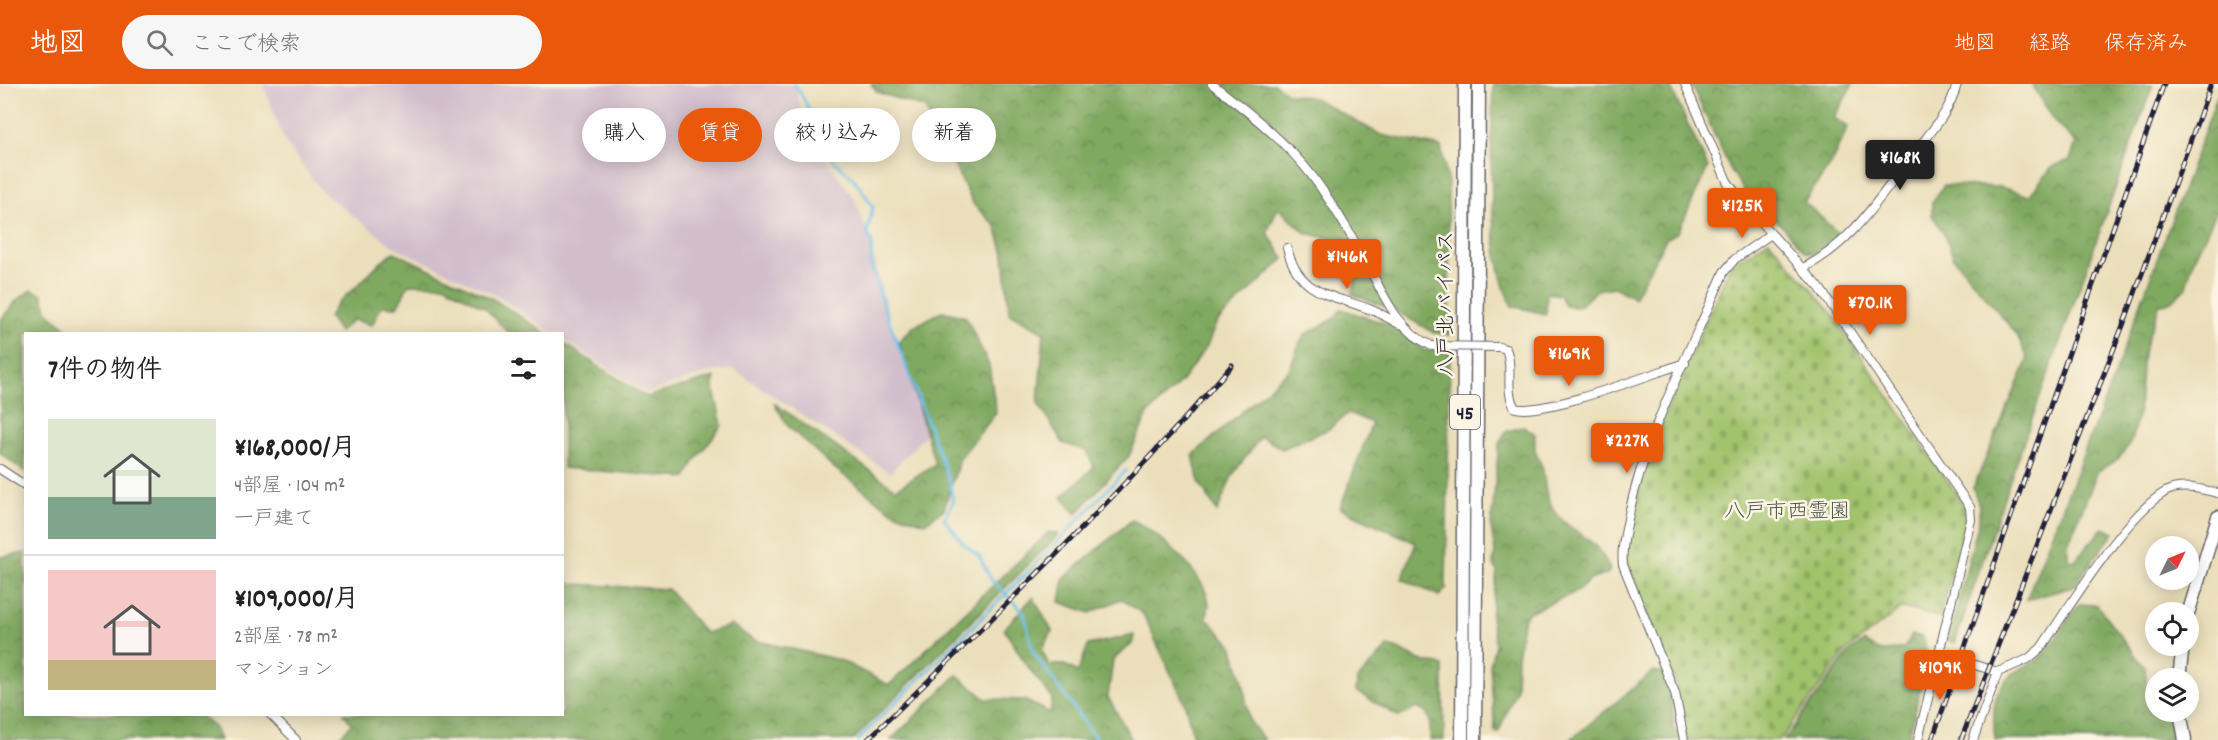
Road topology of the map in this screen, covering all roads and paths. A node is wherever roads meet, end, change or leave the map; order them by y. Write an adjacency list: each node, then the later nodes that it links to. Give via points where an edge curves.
1 (1212, 84): 9 (street, via 1280,142 1311,175)
2 (1465, 84): 21 (main road, 八戸北バイパス / 45)
3 (1479, 84): 22 (main road, 八戸北バイパス / 45)
4 (1685, 84): 6 (street, via 1727,181)
5 (1957, 84): 8 (street, via 1943,117 1860,224 1833,250)
6 (1771, 234): 8 (street); 10 (street, via 1735,259 1724,272)
7 (1287, 248): 9 (street, via 1296,274 1312,288)
8 (1803, 268): 16 (street, via 1970,507 1971,520)
9 (1406, 327): 10 (street, bridge, via 1432,346 1506,349 1511,401 1515,408 1523,410 1559,404)
10 (1685, 363): 23 (street, via 1643,462 1622,558 1675,693)
11 (0, 469): 12 (street)
12 (24, 485)
13 (2218, 493): 17 (street, via 2173,489 2150,502 2041,648 2028,659)
14 (2218, 517): 15 (main road)
15 (2192, 602)
16 (1937, 655): 17 (street, bridge); 24 (street)
17 (1998, 672): 25 (street)
18 (272, 716): 20 (street)
19 (2182, 722): 26 (main road)
20 (296, 740)
21 (1462, 740)
22 (1475, 740)
23 (1684, 740)
24 (1918, 740)
25 (1973, 740)
26 (2185, 740)

